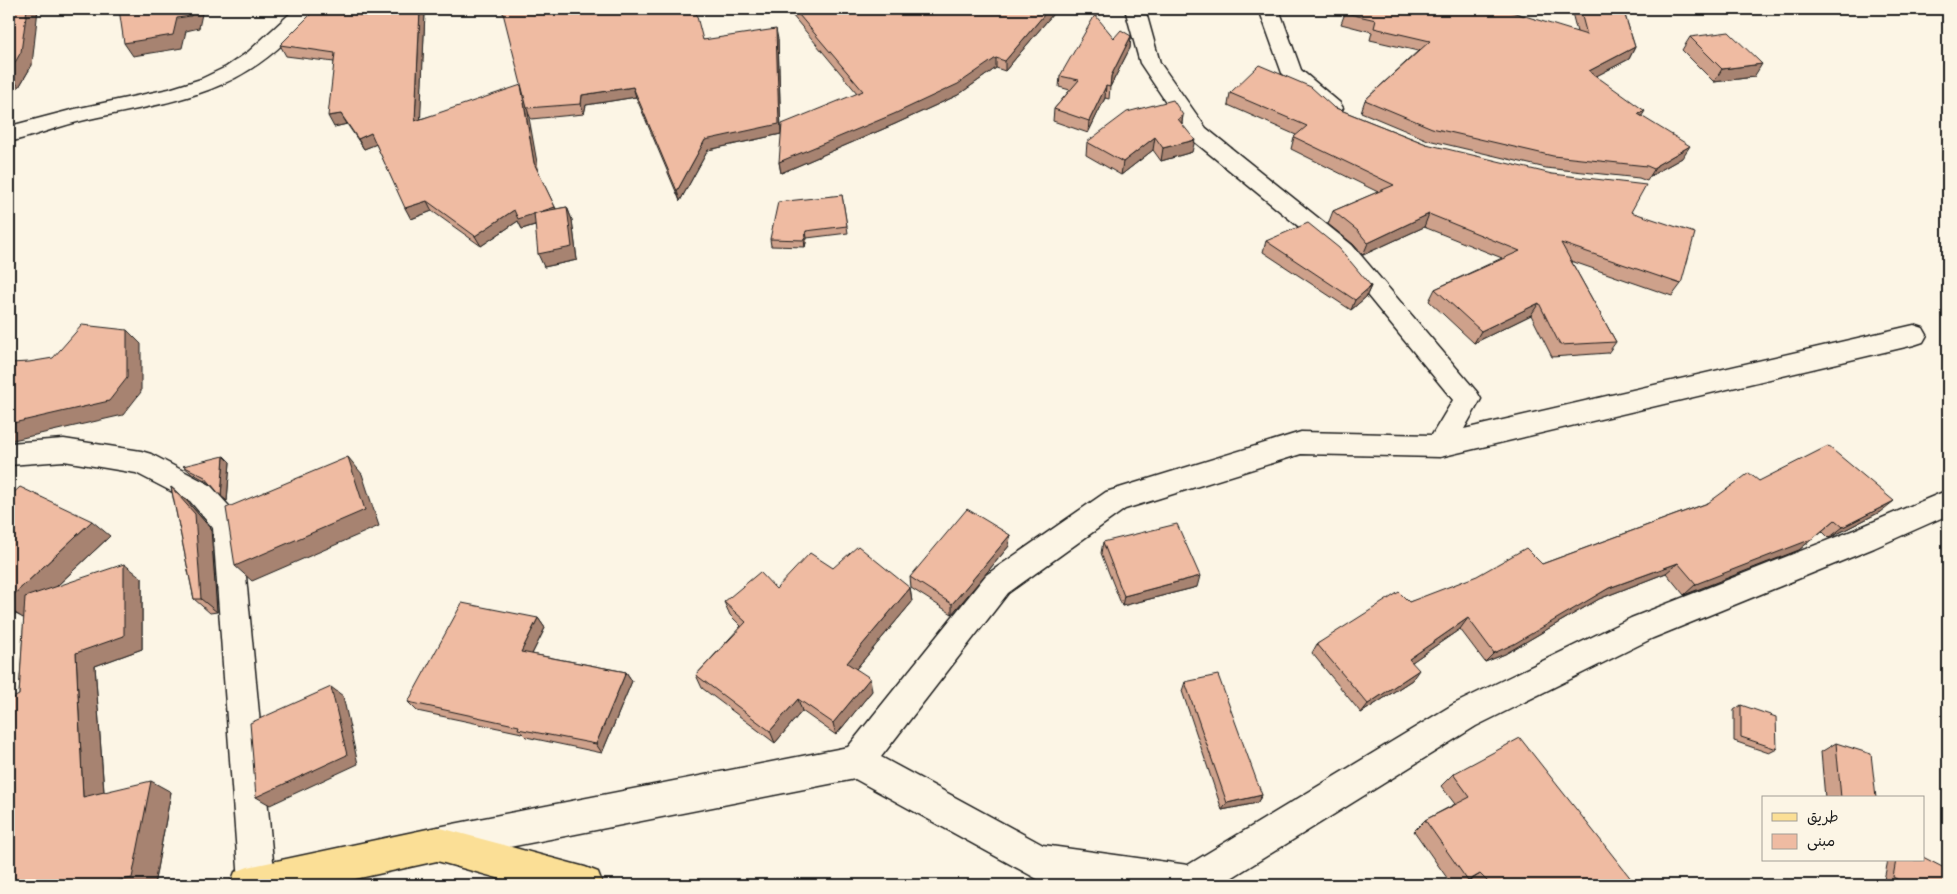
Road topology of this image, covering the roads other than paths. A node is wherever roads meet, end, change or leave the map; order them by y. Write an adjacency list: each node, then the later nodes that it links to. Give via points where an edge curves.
1 (305, 9): 5 (street, via 256,56 223,78 184,93 87,112)
2 (1135, 9): 7 (street, via 1150,62 1198,133 1344,251 1468,399)
3 (1269, 9): 4 (street, via 1292,73)
4 (1347, 117)
5 (9, 135)
6 (1914, 335): 7 (street)
7 (1440, 446): 10 (street, via 1301,443 1116,500 997,584)
8 (9, 454): 12 (street, via 64,450 141,462 200,493 226,524)
9 (1948, 502): 10 (street, via 1642,628 1465,715 1191,883 1039,862)
10 (857, 762): 11 (street)
11 (437, 844): 12 (main road); 13 (main road)
12 (253, 884)
13 (585, 885)

